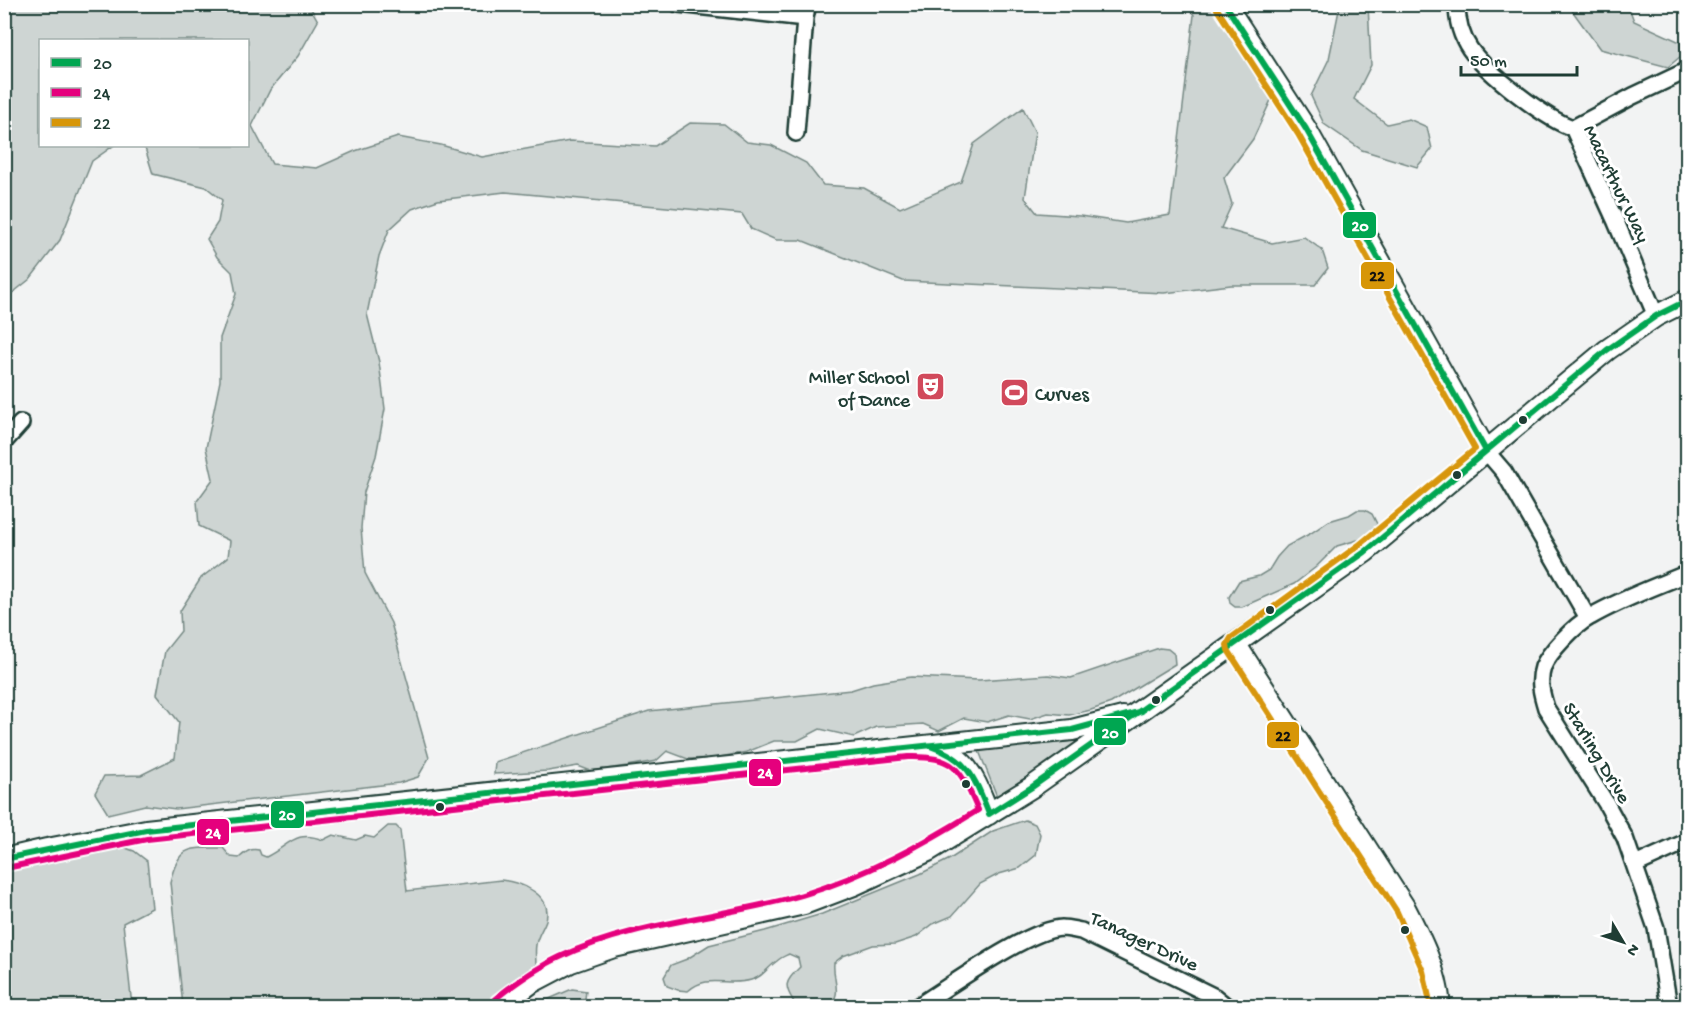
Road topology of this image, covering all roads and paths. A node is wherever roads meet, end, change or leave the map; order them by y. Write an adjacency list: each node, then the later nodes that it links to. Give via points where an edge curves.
1 (678, 4): 4 (street)
2 (1225, 4): 12 (street, via 1306,129)
3 (1457, 4): 6 (street, Macarthur Way, via 1461,31 1470,49 1506,85 1559,123)
4 (806, 11): 7 (street)
5 (1688, 70): 6 (street)
6 (1573, 128): 9 (street, Macarthur Way)
7 (796, 134)
8 (1688, 300): 9 (street)
9 (1656, 316): 12 (street, via 1607,350)
10 (21, 423): 11 (street)
11 (4, 442)
12 (1486, 451): 14 (street, via 1504,472); 15 (street, via 1365,552)
13 (1688, 573): 14 (street, Starling Drive)
14 (1588, 618): 21 (street, Starling Drive, via 1551,653 1543,666 1541,693 1546,708 1606,803)
15 (1236, 645): 16 (street); 25 (street, via 1405,908 1424,945)
16 (1142, 711): 17 (street, via 1072,730); 18 (street)
17 (930, 746): 18 (street, via 946,750 966,765); 20 (street, via 146,830)
18 (989, 814): 22 (street, via 928,851 854,885 804,904 614,946 542,977)
19 (1688, 841): 21 (street)
20 (4, 859)
21 (1635, 865): 26 (street, Starling Drive, via 1656,928)
22 (500, 1006)
23 (918, 1006): 24 (street, Tanager Drive, via 1004,952 1038,934 1061,928 1081,931)
24 (1226, 1006)
25 (1440, 1006)
26 (1669, 1006)

